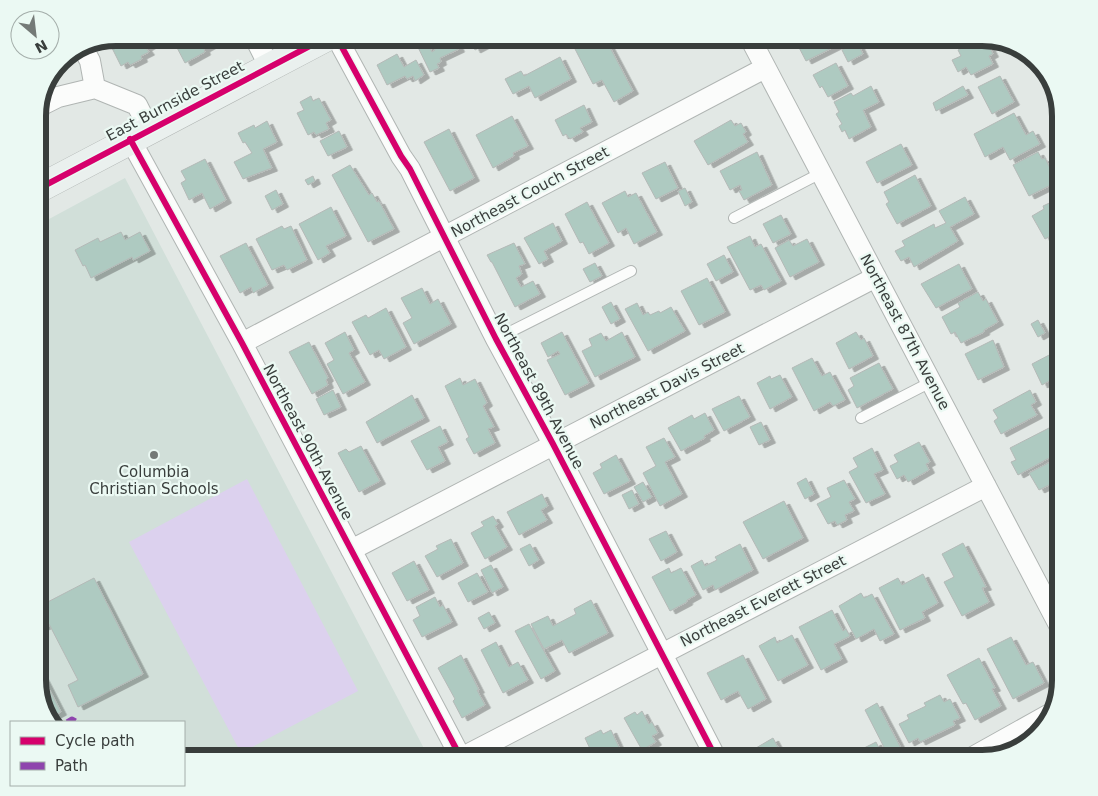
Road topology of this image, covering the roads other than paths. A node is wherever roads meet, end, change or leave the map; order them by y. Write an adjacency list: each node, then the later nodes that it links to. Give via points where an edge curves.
1 (259, 46): 6 (street)
2 (309, 46): 6 (street, East Burnside Street)
3 (341, 46): 14 (street, Northeast 89th Avenue)
4 (754, 46): 7 (street, Northeast 87th Avenue)
5 (86, 54): 8 (street)
6 (269, 66): 10 (street, East Burnside Street)
7 (766, 68): 11 (street, Northeast 87th Avenue); 14 (street, Northeast Couch Street)
8 (95, 88): 9 (street); 10 (street, Northeast 90th Avenue, via 137,105)
9 (48, 102)
10 (140, 134): 12 (street, East Burnside Street); 18 (street, Northeast 90th Avenue)
11 (821, 173): 13 (lane); 16 (street, Northeast 87th Avenue)
12 (46, 185)
13 (734, 218)
14 (445, 237): 17 (street, Northeast 89th Avenue); 18 (street, Northeast Couch Street)
15 (630, 271): 17 (lane)
16 (876, 277): 19 (street, Northeast 87th Avenue); 21 (street, Northeast Davis Street)
17 (496, 339): 21 (street, Northeast 89th Avenue)
18 (242, 343): 23 (street, Northeast 90th Avenue)
19 (931, 382): 20 (lane); 22 (street, Northeast 87th Avenue)
20 (861, 418)
21 (553, 444): 23 (street, Northeast Davis Street); 25 (street, Northeast 89th Avenue)
22 (986, 486): 24 (street, Northeast 87th Avenue); 25 (street, Northeast Everett Street)
23 (351, 550): 28 (street, Northeast 90th Avenue)
24 (1052, 612)
25 (661, 654): 29 (street, Northeast Everett Street); 30 (street, Northeast 89th Avenue)
26 (1037, 722): 27 (street)
27 (987, 749)
28 (457, 750)
29 (476, 750)
30 (712, 750)

